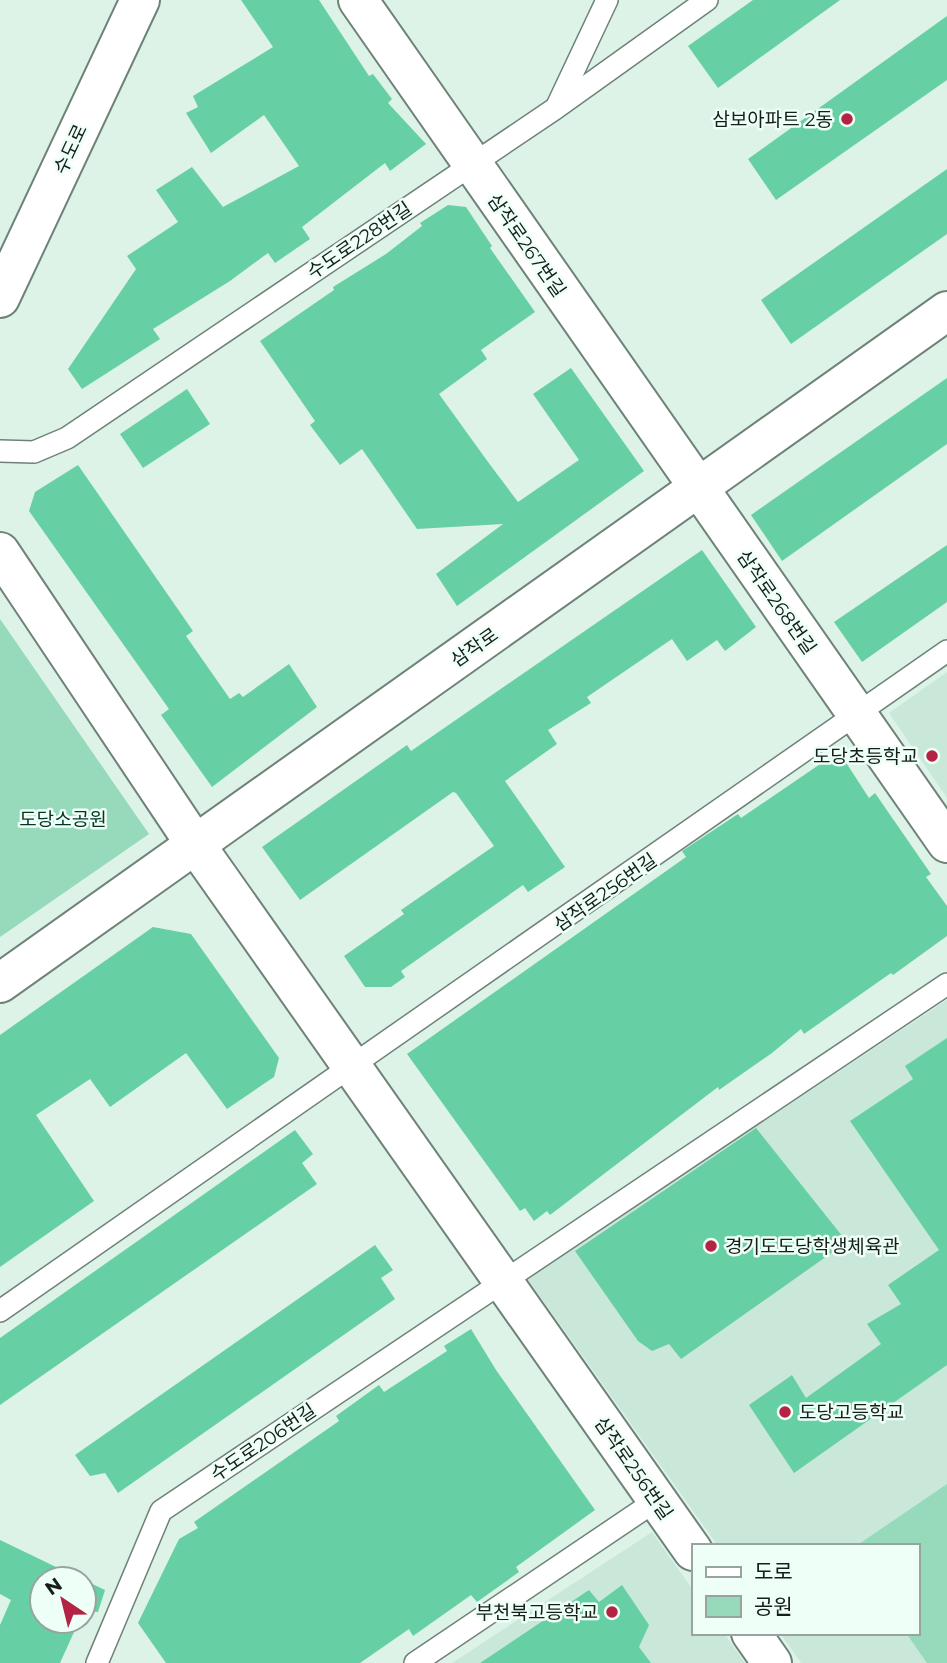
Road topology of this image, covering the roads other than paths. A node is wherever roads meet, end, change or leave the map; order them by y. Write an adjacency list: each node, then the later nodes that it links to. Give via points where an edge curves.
1 (140, 0): 7 (street, 수도로)
2 (358, 0): 6 (street, 삼작로267번길)
3 (607, 0): 5 (lane)
4 (706, 0): 5 (lane, 수도로228번길)
5 (556, 108): 6 (lane, 수도로228번길)
6 (471, 164): 9 (lane, 수도로228번길, via 67,438 34,452); 10 (street, 삼작로267번길)
7 (0, 298)
8 (947, 311): 10 (street, 삼작로)
9 (0, 451)
10 (697, 488): 13 (street, 삼작로268번길); 15 (street, 삼작로)
11 (0, 552): 15 (street, 삼작로256번길)
12 (947, 652): 13 (lane)
13 (857, 715): 14 (street, 삼작로268번길); 18 (lane, 삼작로256번길)
14 (947, 843)
15 (195, 844): 16 (street, 삼작로); 18 (street, 삼작로256번길)
16 (0, 983)
17 (947, 984): 19 (lane)
18 (353, 1068): 19 (street, 삼작로256번길); 20 (lane)
19 (503, 1281): 21 (street, 삼작로256번길); 24 (lane, 수도로206번길, via 161,1511)
20 (0, 1311)
21 (657, 1500): 22 (street, 삼작로256번길); 25 (lane)
22 (692, 1550)
23 (752, 1635): 26 (street)
24 (97, 1663)
25 (415, 1663)
26 (772, 1663)

